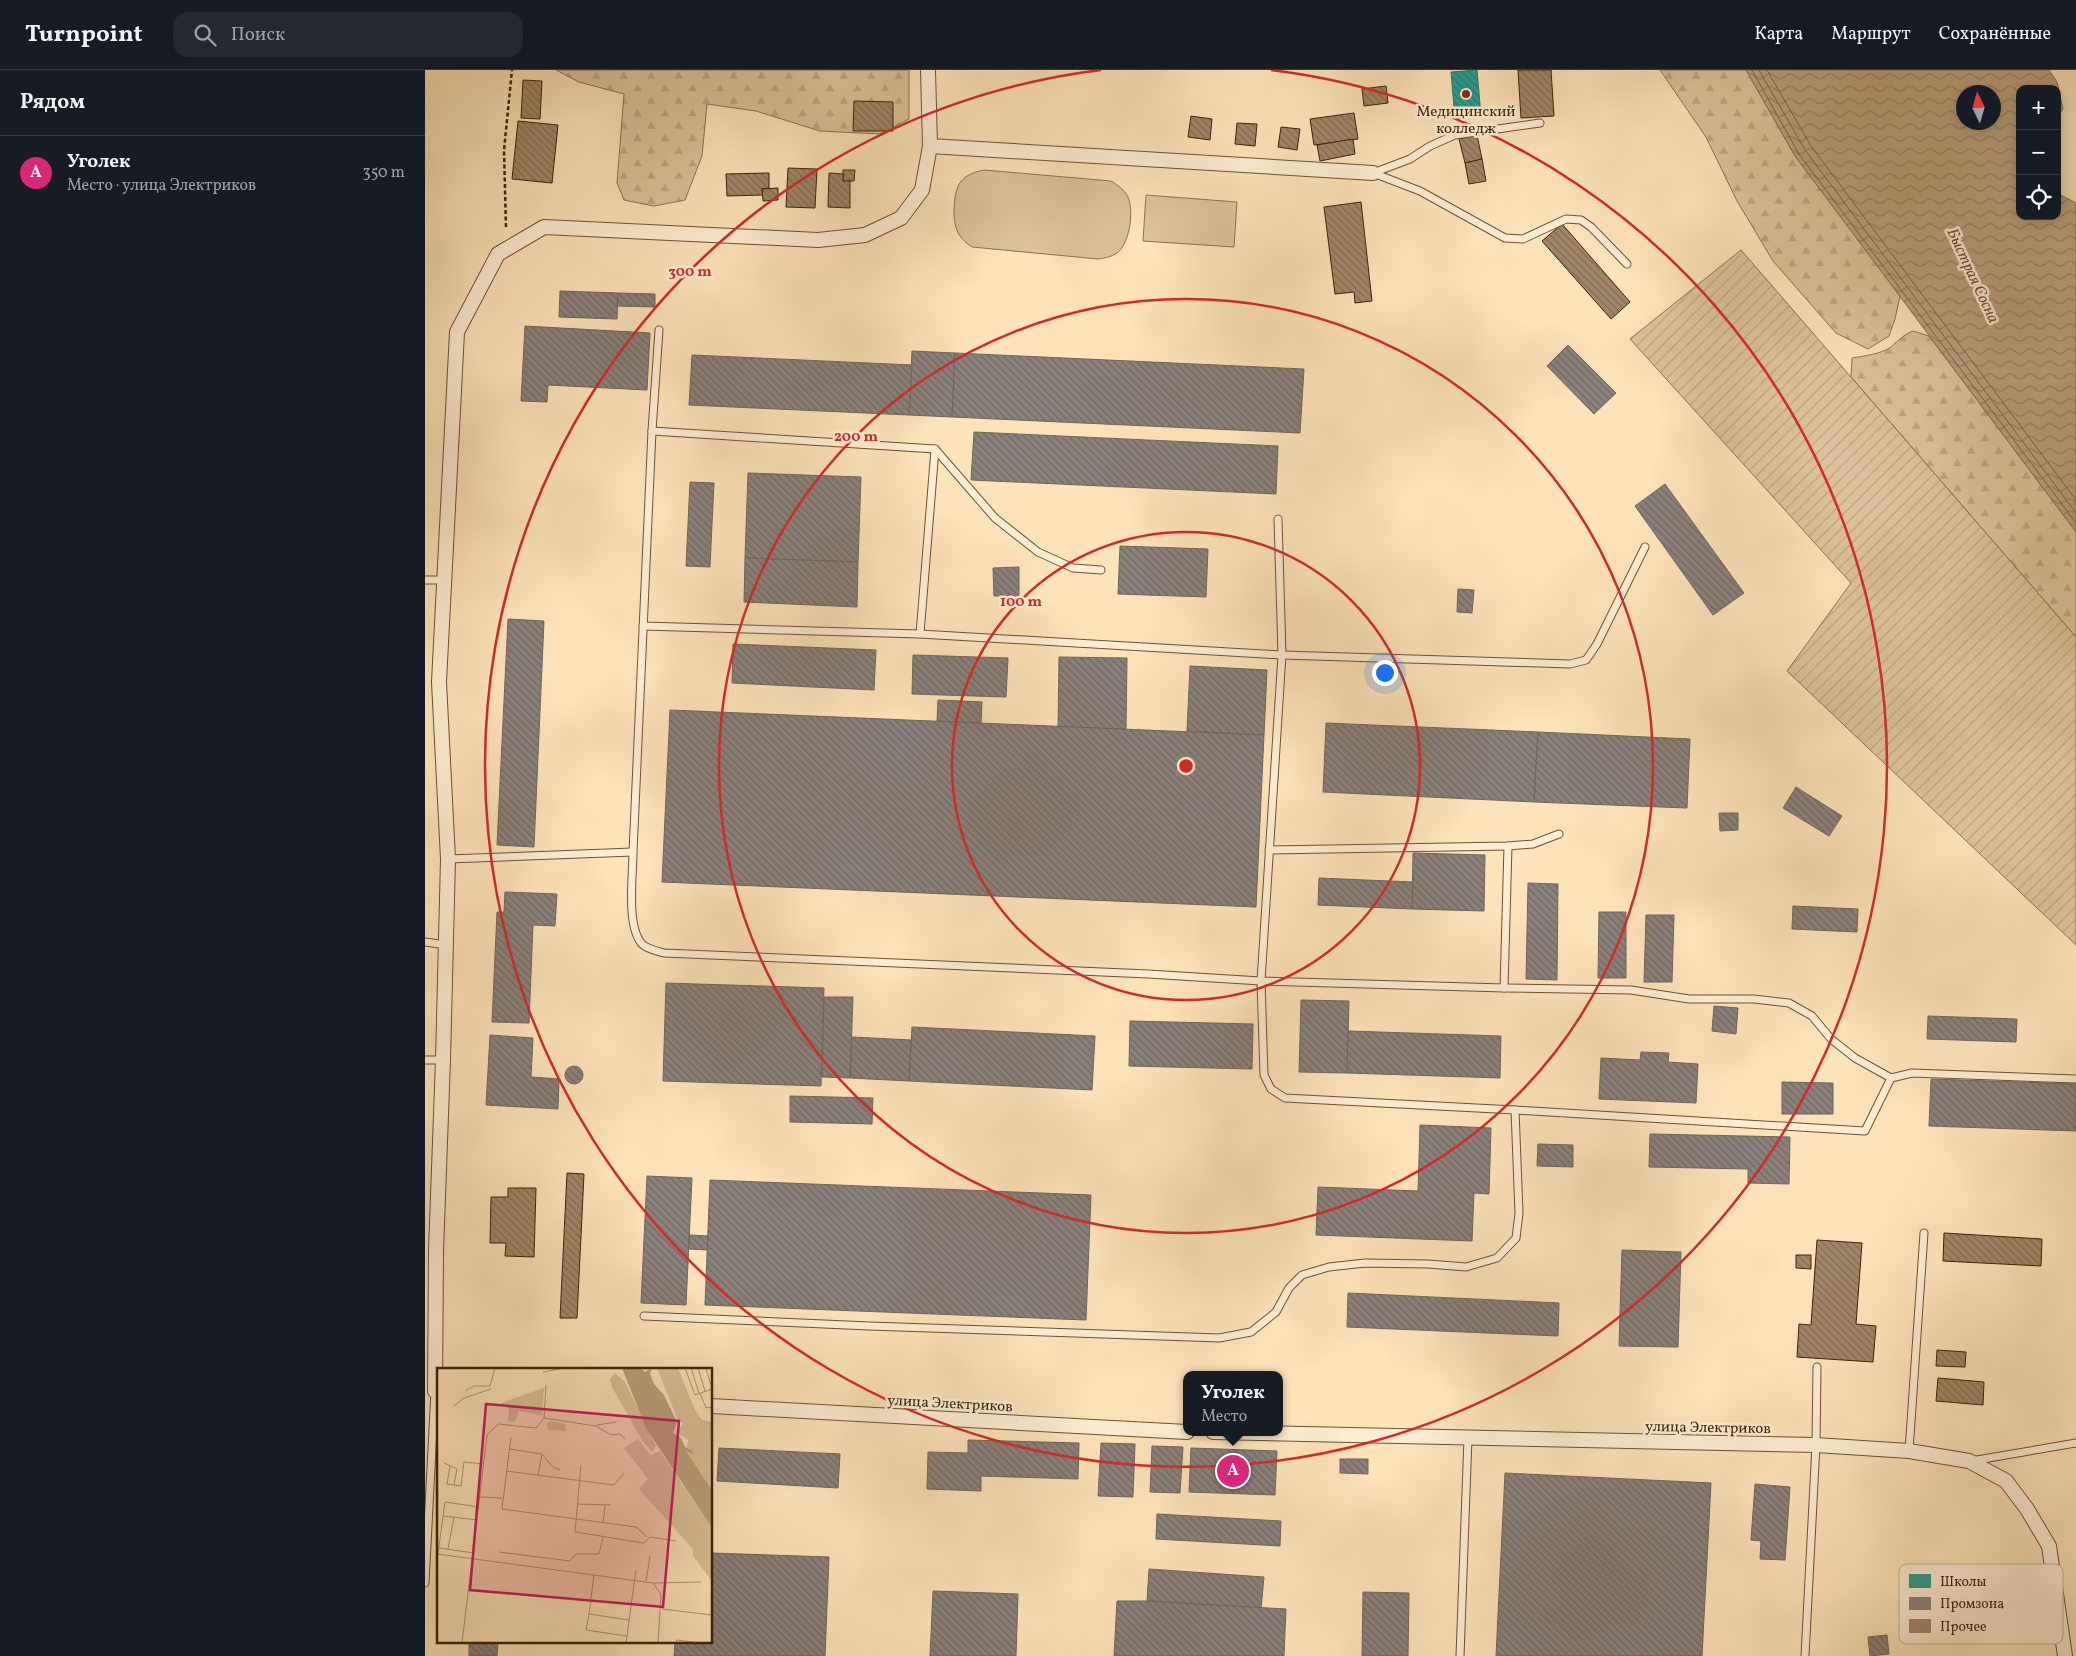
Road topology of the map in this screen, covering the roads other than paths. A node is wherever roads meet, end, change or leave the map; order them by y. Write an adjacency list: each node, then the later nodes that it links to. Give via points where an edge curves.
1 (928, 70): 3 (street)
2 (1540, 123): 4 (lane, via 1455,135)
3 (930, 146): 4 (street); 13 (street, via 922,190 901,218 865,235 818,240 544,227 498,254 457,332)
4 (1373, 173): 5 (lane, via 1420,191 1505,238 1523,240 1567,219 1581,220)
5 (1627, 264)
6 (659, 330): 7 (lane)
7 (653, 431): 8 (lane); 14 (lane)
8 (935, 449): 11 (lane, via 995,518 1038,552 1073,568); 15 (lane)
9 (1278, 519): 16 (lane)
10 (1645, 547): 16 (lane, via 1586,660 1570,664)
11 (1101, 570)
12 (425, 580): 13 (lane)
13 (444, 580): 21 (street, via 439,682)
14 (643, 626): 15 (lane); 20 (lane)
15 (919, 634): 16 (lane)
16 (1282, 655): 19 (lane)
17 (1559, 834): 18 (lane, via 1533,844)
18 (1508, 846): 19 (lane); 25 (lane)
19 (1269, 850): 24 (lane)
20 (633, 852): 21 (lane); 24 (lane, via 635,933 643,946 664,954)
21 (448, 858): 23 (street)
22 (425, 942): 23 (lane)
23 (446, 944): 27 (street)
24 (1261, 980): 25 (lane); 30 (lane, via 1264,1075 1271,1089 1285,1098)
25 (1504, 988): 28 (lane, via 1631,990 1689,999 1753,999 1789,1003 1812,1016 1831,1039 1855,1058)
26 (425, 1060): 27 (lane)
27 (443, 1060): 33 (street)
28 (1891, 1078): 29 (lane, via 1912,1073); 30 (lane, via 1865,1132)
29 (2076, 1079)
30 (1515, 1110): 32 (lane, via 1519,1213 1516,1238 1497,1258 1466,1267 1365,1263 1329,1267 1302,1275 1289,1288 1276,1312 1251,1332 1219,1338)
31 (1924, 1233): 42 (lane)
32 (644, 1316)
33 (431, 1336): 35 (street)
34 (1817, 1367): 41 (lane)
35 (433, 1391): 45 (lane)
36 (713, 1406): 37 (street, улица Электриков)
37 (1183, 1432)
38 (1283, 1434): 39 (street, улица Электриков)
39 (1468, 1438): 41 (street, улица Электриков); 47 (lane)
40 (2076, 1443): 43 (lane)
41 (1816, 1445): 42 (street, улица Электриков); 48 (lane)
42 (1909, 1451): 43 (street, улица Электриков)
43 (1969, 1461): 44 (street, улица Электриков, via 2006,1481 2049,1546)
44 (2052, 1564)
45 (425, 1583)
46 (2063, 1642): 49 (street, улица Электриков)
47 (1460, 1656)
48 (1805, 1656)
49 (2065, 1656)

